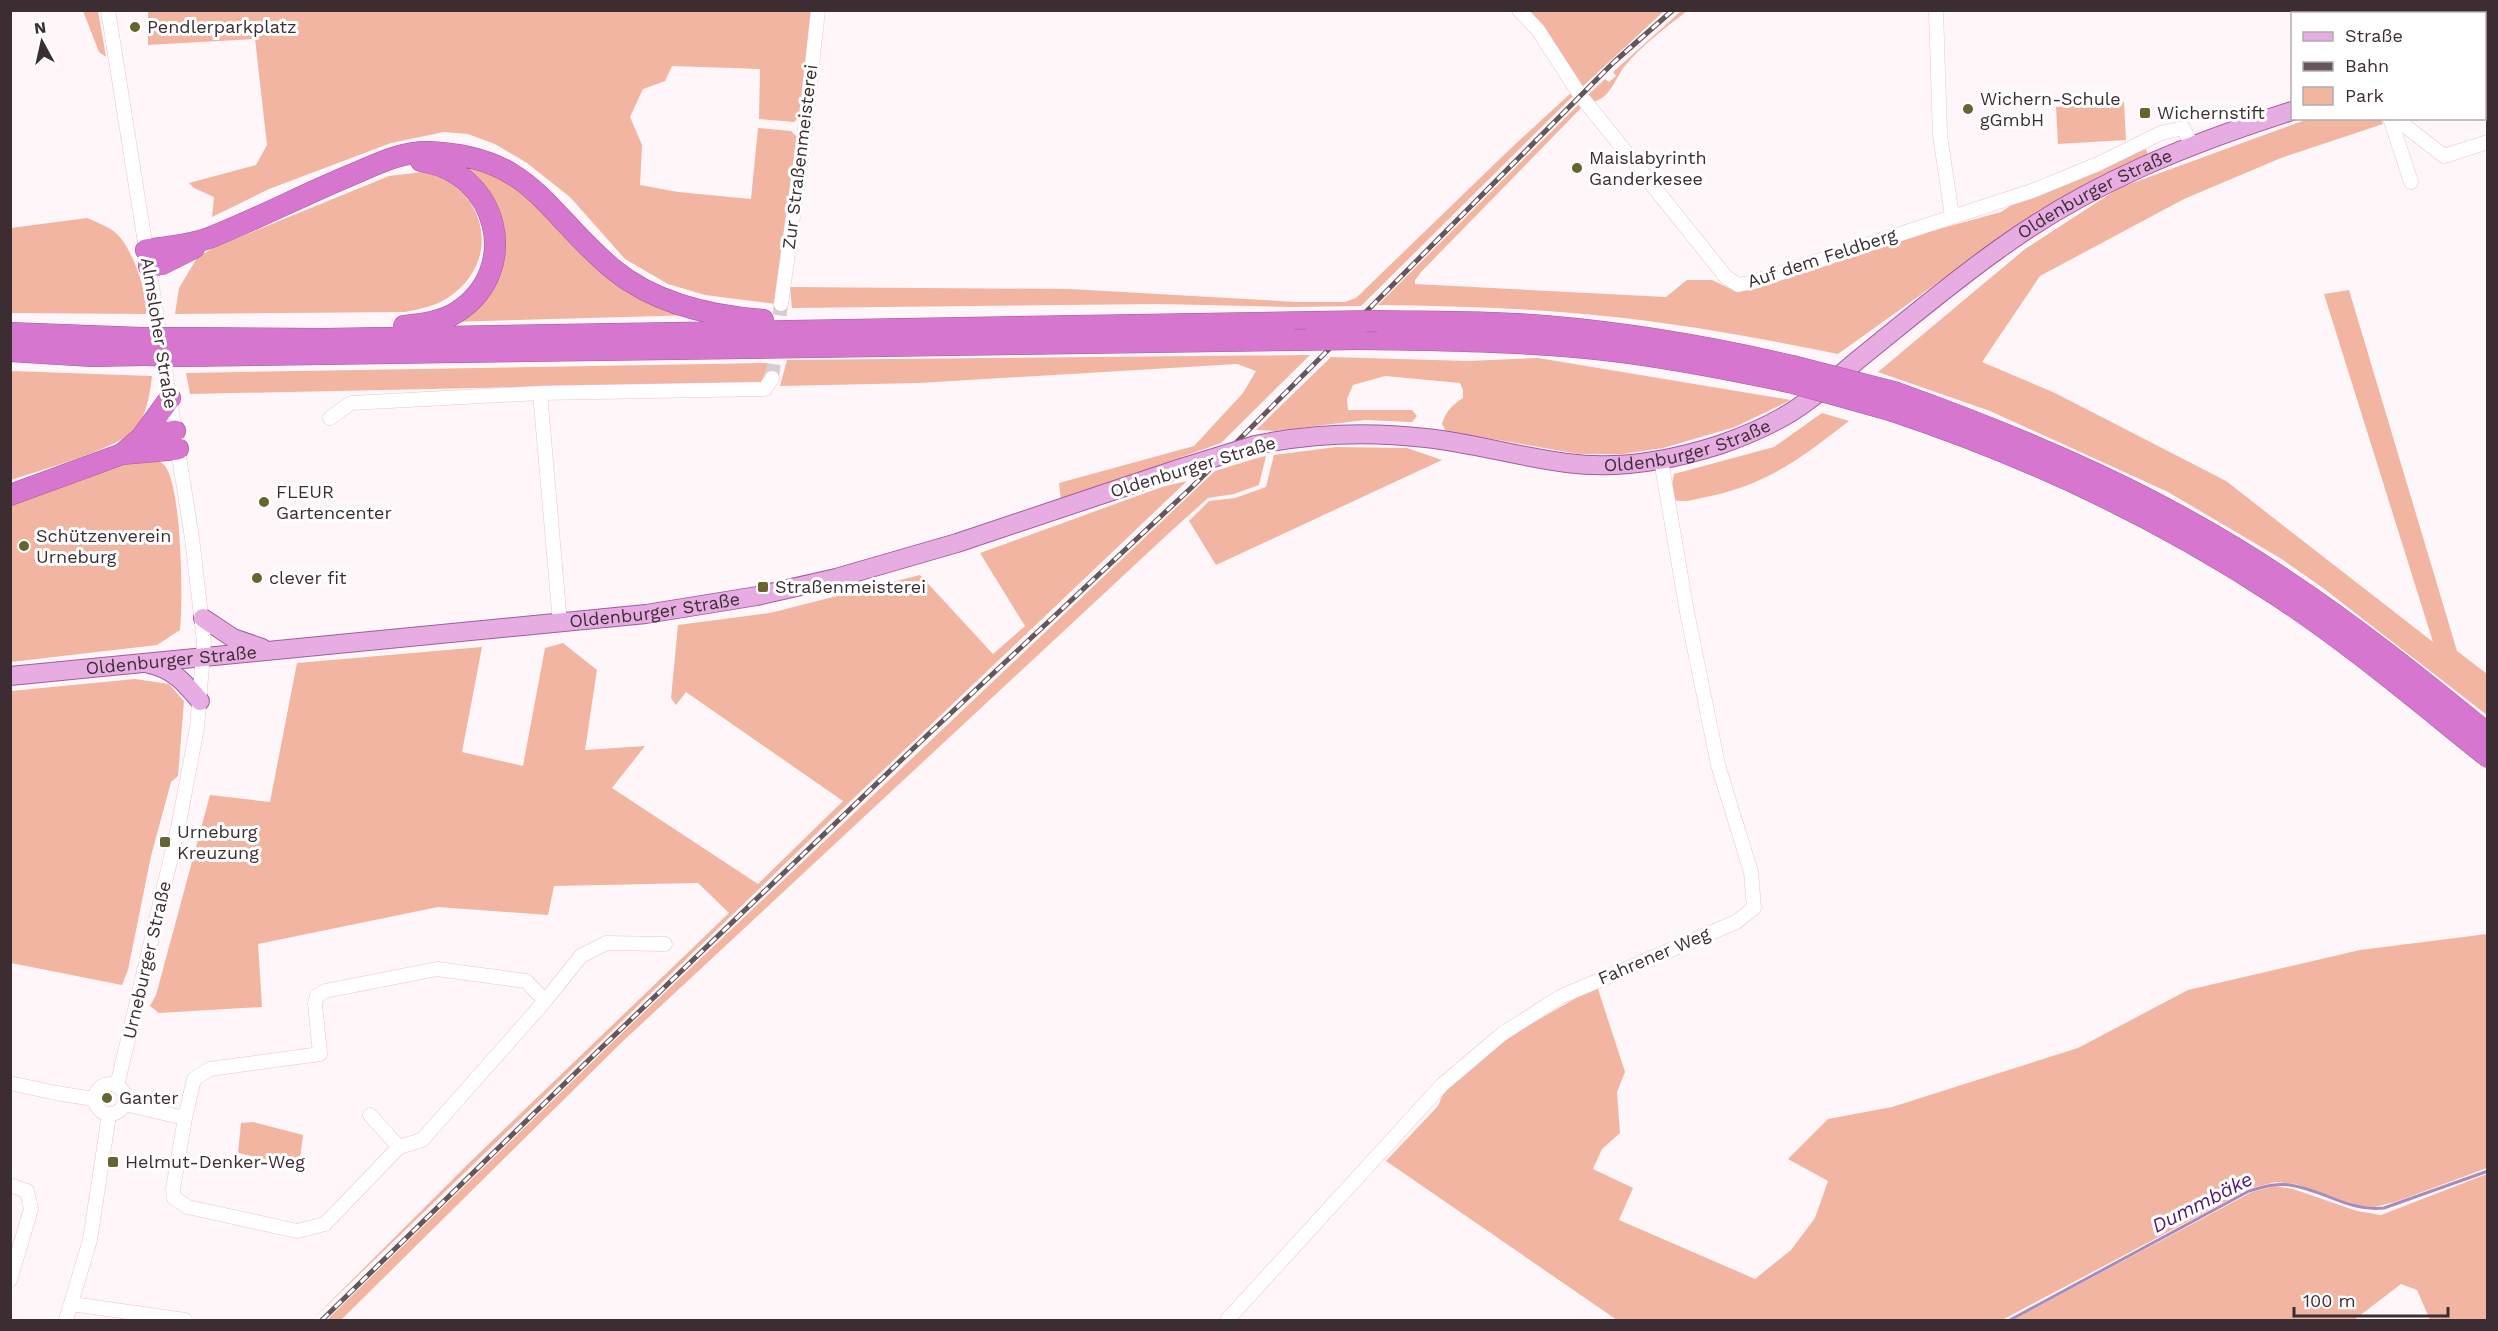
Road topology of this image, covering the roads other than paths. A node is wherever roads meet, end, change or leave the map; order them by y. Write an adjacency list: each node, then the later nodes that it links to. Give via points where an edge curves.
1 (108, 10): 13 (street, Almsloher Straße)
2 (818, 10): 14 (street, Zur Straßenmeisterei)
3 (1519, 10): 12 (street, Auf dem Feldberg, via 1538,30 1600,121 1726,277 1738,285)
4 (1936, 10): 12 (street, via 1940,135)
5 (2291, 111): 9 (main road, Oldenburger Straße)
6 (2391, 120): 11 (street)
7 (2398, 120): 8 (street, via 2444,156)
8 (2487, 142)
9 (2192, 145): 12 (street, Auf dem Feldberg, via 2183,128 2161,133 2043,186); 30 (main road, Oldenburger Straße, via 2112,179 2007,243 1804,404 1719,445)
10 (384, 162): 13 (highway, via 206,238); 15 (highway, via 426,152 458,155 507,170 529,185 614,270 648,292 697,310 775,321); 17 (highway, via 438,164 463,177 477,190 493,224 495,249 490,271 480,290 455,314 425,324 345,328)
11 (2411, 182)
12 (1952, 216)
13 (147, 258): 24 (street, Almsloher Straße)
14 (781, 304)
15 (804, 330): 17 (highway); 21 (highway, bridge, via 1377,321 1554,327 1681,344)
16 (10, 333): 18 (highway)
17 (324, 339): 19 (highway)
18 (142, 347): 19 (highway, bridge); 20 (highway, via 92,356)
19 (181, 347): 21 (highway, bridge, via 1475,340 1604,350)
20 (10, 351)
21 (1791, 374): 25 (highway, bridge)
22 (772, 378): 23 (street, via 765,389)
23 (540, 393): 26 (street, via 351,403); 33 (street)
24 (170, 398): 27 (highway); 28 (street, Almsloher Straße)
25 (1895, 402): 39 (highway, via 1986,425 2071,461 2188,520 2340,618); 40 (highway, via 2066,477 2219,558 2331,633)
26 (330, 418)
27 (141, 438): 28 (highway); 29 (highway)
28 (176, 440): 29 (highway); 32 (street, Almsloher Straße)
29 (122, 454): 31 (highway)
30 (1661, 460): 33 (main road, Oldenburger Straße, bridge, via 1569,464 1430,438 1354,432 1313,435 1255,445 837,579 646,614); 56 (street, Fahrener Weg, via 1718,765 1751,872 1754,908 1736,922 1560,997 1502,1034 1442,1085)
31 (10, 495)
32 (203, 618): 34 (main road, via 233,638); 35 (street, Almsloher Straße)
33 (560, 623): 34 (main road, Oldenburger Straße)
34 (269, 650): 35 (main road, Oldenburger Straße)
35 (204, 656): 36 (main road, Oldenburger Straße); 38 (street, Urneburger Straße)
36 (141, 662): 37 (main road, Oldenburger Straße); 38 (main road, via 163,667 178,676)
37 (10, 676)
38 (200, 700): 44 (street, Urneburger Straße, via 179,823)
39 (2487, 734)
40 (2487, 757)
41 (665, 944): 42 (street, via 606,943 581,956)
42 (545, 1001): 49 (street, via 526,981 437,969 325,991 317,996 315,1004 320,1054 210,1069 194,1080); 50 (street, via 422,1140)
43 (10, 1083): 45 (street)
44 (117, 1086): 45 (street, via 104,1085); 46 (street, via 124,1094)
45 (94, 1098): 47 (street, via 99,1110)
46 (124, 1104): 47 (street, via 119,1112); 49 (street)
47 (109, 1115): 53 (street, via 90,1240)
48 (370, 1115): 50 (street)
49 (185, 1118): 50 (street, via 174,1198 188,1207 297,1230 325,1224)
50 (399, 1147)
51 (10, 1185): 52 (street, via 27,1191 31,1209)
52 (10, 1280)
53 (72, 1304): 54 (street); 55 (street)
54 (66, 1320)
55 (186, 1320)
56 (1227, 1320)

